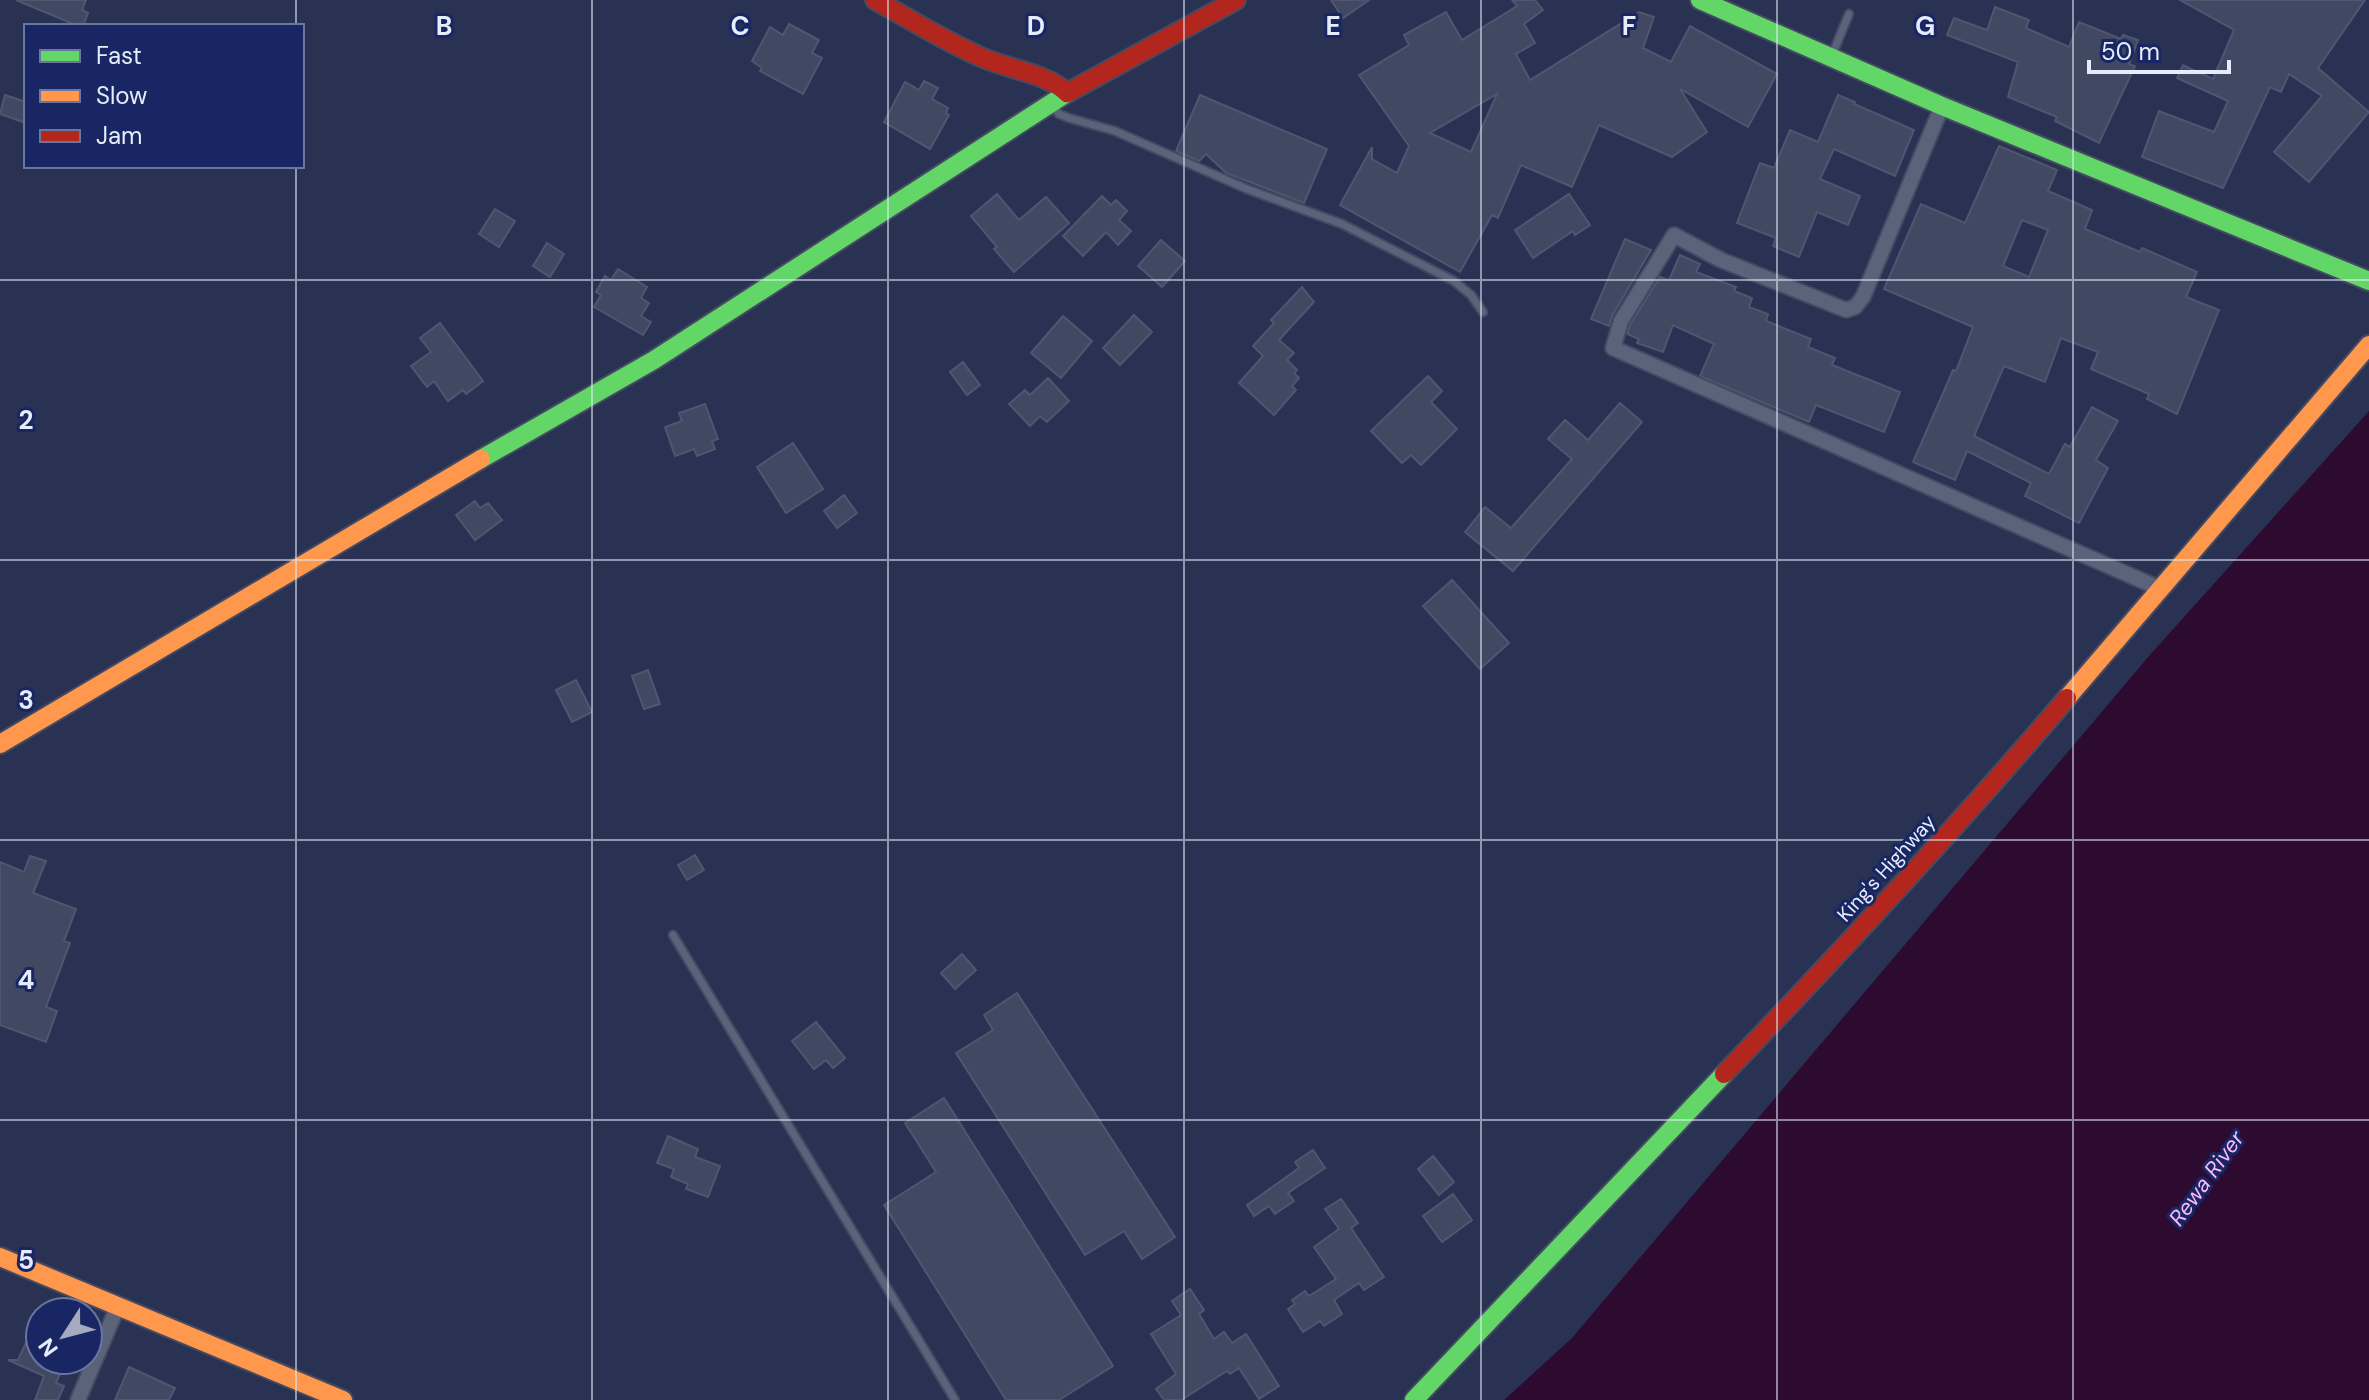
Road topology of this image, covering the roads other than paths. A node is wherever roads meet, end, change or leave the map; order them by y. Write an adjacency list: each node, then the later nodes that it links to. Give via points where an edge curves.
1 (875, 0): 6 (main road, via 994,64 1047,76 1059,83)
2 (1236, 0): 6 (main road)
3 (1700, 0): 5 (main road)
4 (1849, 14): 5 (lane)
5 (1831, 57): 7 (main road)
6 (1059, 98): 9 (lane, via 1059,114 1115,131 1342,224 1454,281); 12 (main road, via 654,360)
7 (1942, 106): 8 (main road); 11 (street, via 1855,307 1846,310 1721,260 1674,235 1621,321 1613,348)
8 (2369, 281)
9 (1483, 312)
10 (2369, 345): 11 (main road, King's Highway)
11 (2161, 589): 19 (main road, King's Highway, via 1829,964)
12 (0, 744)
13 (673, 935): 18 (lane)
14 (0, 1257): 15 (main road)
15 (118, 1306): 16 (street); 17 (main road)
16 (78, 1400)
17 (343, 1400)
18 (955, 1400)
19 (1414, 1400)

